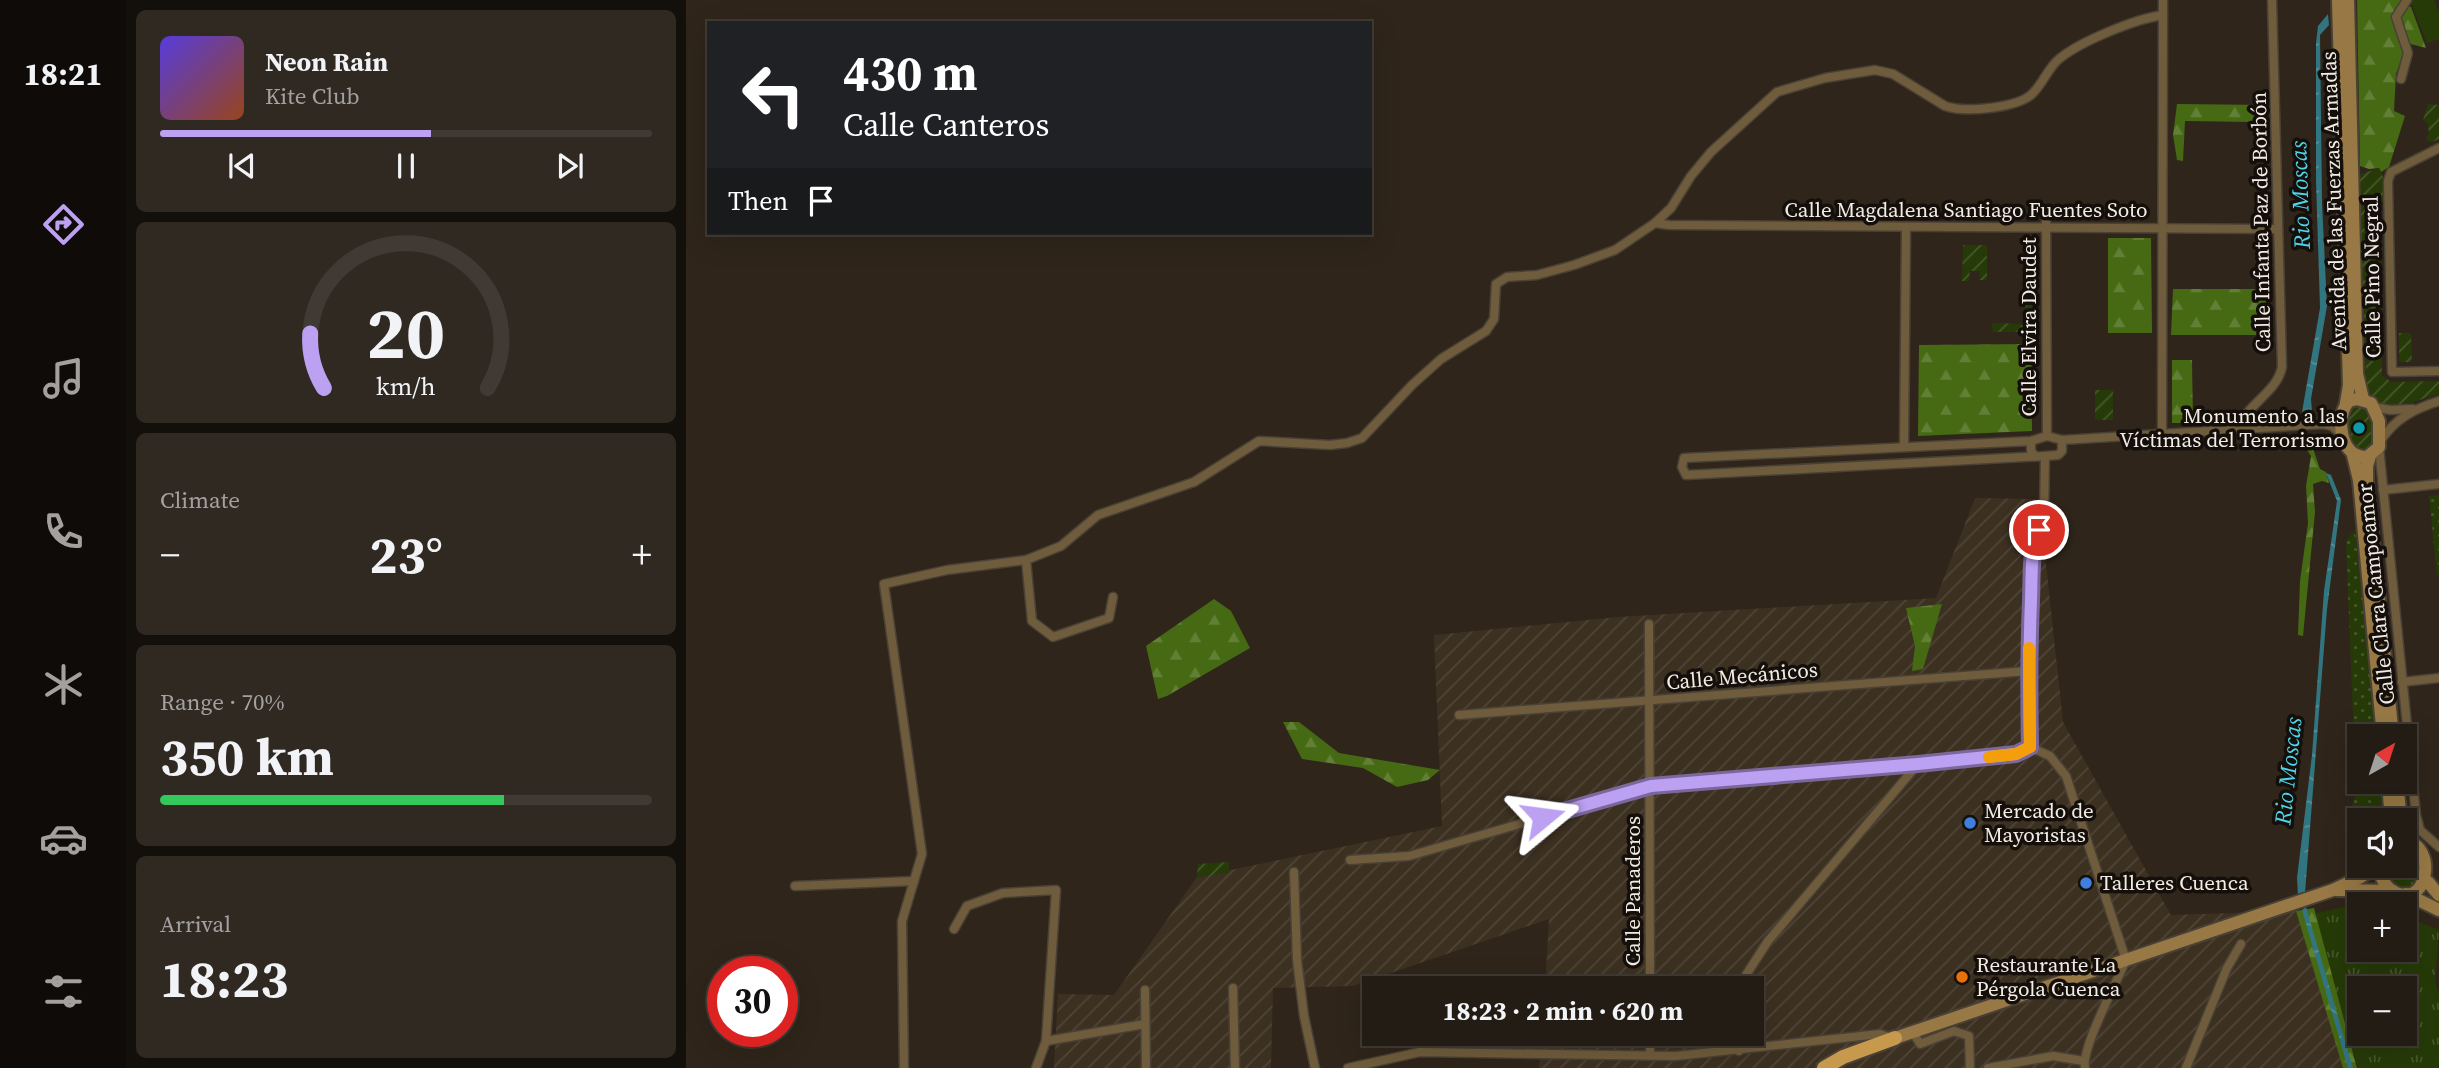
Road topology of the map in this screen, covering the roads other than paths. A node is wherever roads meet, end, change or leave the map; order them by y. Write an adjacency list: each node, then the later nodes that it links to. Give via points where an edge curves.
1 (2163, 0): 6 (street)
2 (2272, 0): 13 (street, Calle Infanta Paz de Borbón)
3 (2338, 0): 17 (main road, Avenida de las Fuerzas Armadas)
4 (2347, 0): 16 (main road, Avenida de las Fuerzas Armadas, via 2357,374)
5 (2407, 0): 7 (street, via 2396,17 2408,53)
6 (2163, 15): 9 (street, via 2147,17 2069,52 2052,65 2034,92 2019,102 1955,109 1875,70 1777,92 1711,152); 12 (street)
7 (2401, 79)
8 (2439, 148): 14 (street, Calle Pino Negral, via 2391,172 2388,181 2392,372)
9 (1655, 223): 11 (street, Calle Magdalena Santiago Fuentes Soto); 33 (street, via 1615,250 1537,275 1507,277 1496,284 1494,319 1486,331 1412,384 1362,438 1330,445 1259,441 1194,482 1098,515 1061,546)
10 (2046, 223): 11 (street, Calle Magdalena Santiago Fuentes Soto); 12 (street, Calle Magdalena Santiago Fuentes Soto); 22 (street, Calle Elvira Daudet)
11 (1906, 227): 26 (street)
12 (2163, 228): 13 (street, Calle Magdalena Santiago Fuentes Soto); 21 (street)
13 (2278, 229): 20 (street, Calle Infanta Paz de Borbón, via 2281,372)
14 (2439, 370)
15 (2439, 401): 18 (street)
16 (2369, 403): 17 (main road, via 2353,400); 18 (street, via 2390,410); 27 (main road, via 2379,421)
17 (2345, 406): 19 (street); 23 (main road)
18 (2416, 409): 27 (street, via 2395,422)
19 (2323, 424): 20 (street); 23 (street)
20 (2238, 429): 21 (street)
21 (2162, 433): 24 (street)
22 (2047, 436): 24 (street); 25 (street)
23 (2343, 436): 28 (main road)
24 (2063, 440): 30 (street, via 2058,455)
25 (2031, 441): 26 (street); 29 (street)
26 (1905, 447): 29 (street, via 1684,458 1682,467 1686,475)
27 (2377, 448): 28 (main road); 32 (street, Calle Clara Campoamor, via 2382,453); 42 (main road, via 2367,466 2367,479)
28 (2353, 455): 41 (main road)
29 (2035, 456): 30 (street)
30 (2045, 456): 36 (street, via 2044,518 2033,543)
31 (2439, 484): 32 (street)
32 (2383, 490): 38 (street, Calle Clara Campoamor)
33 (1026, 560): 34 (street, via 1032,621 1053,637 1109,618); 59 (street, via 884,584 922,854)
34 (1113, 597)
35 (1649, 624): 39 (street, Calle Panaderos)
36 (2028, 671): 39 (street, Calle Mecánicos); 44 (street)
37 (2439, 678): 38 (street)
38 (2402, 682): 43 (street, Calle Clara Campoamor)
39 (1650, 701): 40 (street, Calle Mecánicos); 46 (street, Calle Panaderos)
40 (1459, 715)
41 (2383, 724)
42 (2392, 724)
43 (2407, 724)
44 (2030, 747): 45 (street, via 2016,754); 70 (street, via 2050,756 2066,776)
45 (1918, 764): 46 (street); 72 (street, via 1768,941)
46 (1651, 786): 54 (street, via 1409,856); 71 (street, Calle Panaderos)
47 (2398, 794): 50 (main road)
48 (2405, 794): 50 (street)
49 (2415, 794): 53 (street, Calle Clara Campoamor, via 2419,827)
50 (2399, 804): 51 (main road)
51 (2399, 808)
52 (2417, 843): 53 (main road)
53 (2435, 850): 56 (main road)
54 (1350, 860)
55 (1294, 872): 88 (street, via 1297,960)
56 (2433, 874): 64 (main road, via 2418,891); 65 (main road)
57 (2359, 878): 61 (main road)
58 (2382, 878): 63 (main road)
59 (914, 881): 60 (street); 84 (street, via 902,921)
60 (795, 886)
61 (2333, 890): 62 (main road); 70 (main road)
62 (2377, 892)
63 (2398, 892)
64 (2408, 892)
65 (2439, 895)
66 (2417, 900): 67 (main road)
67 (2439, 909)
68 (954, 929): 78 (street, via 967,906 1003,893 1056,890)
69 (2241, 944): 93 (street)
70 (2126, 960): 76 (main road); 83 (street)
71 (1650, 976)
72 (1746, 976)
73 (1233, 988): 87 (street)
74 (1145, 990): 75 (street)
75 (1145, 1024): 78 (street); 86 (street)
76 (1913, 1032): 77 (main road); 91 (street, via 1920,1044 1954,1031 1969,1036)
77 (1895, 1038): 81 (street, via 1880,1034); 90 (highway)
78 (1046, 1041): 85 (street)
79 (1650, 1046): 82 (street)
80 (1739, 1046): 81 (street)
81 (1739, 1051): 82 (street)
82 (1650, 1054): 89 (street, via 1420,1052)
83 (2085, 1064): 92 (street, via 2053,1056)
84 (904, 1068)
85 (1036, 1068)
86 (1146, 1068)
87 (1234, 1068)
88 (1315, 1068)
89 (1348, 1068)
90 (1824, 1068)
91 (1970, 1068)
92 (1988, 1068)
93 (2186, 1068)

